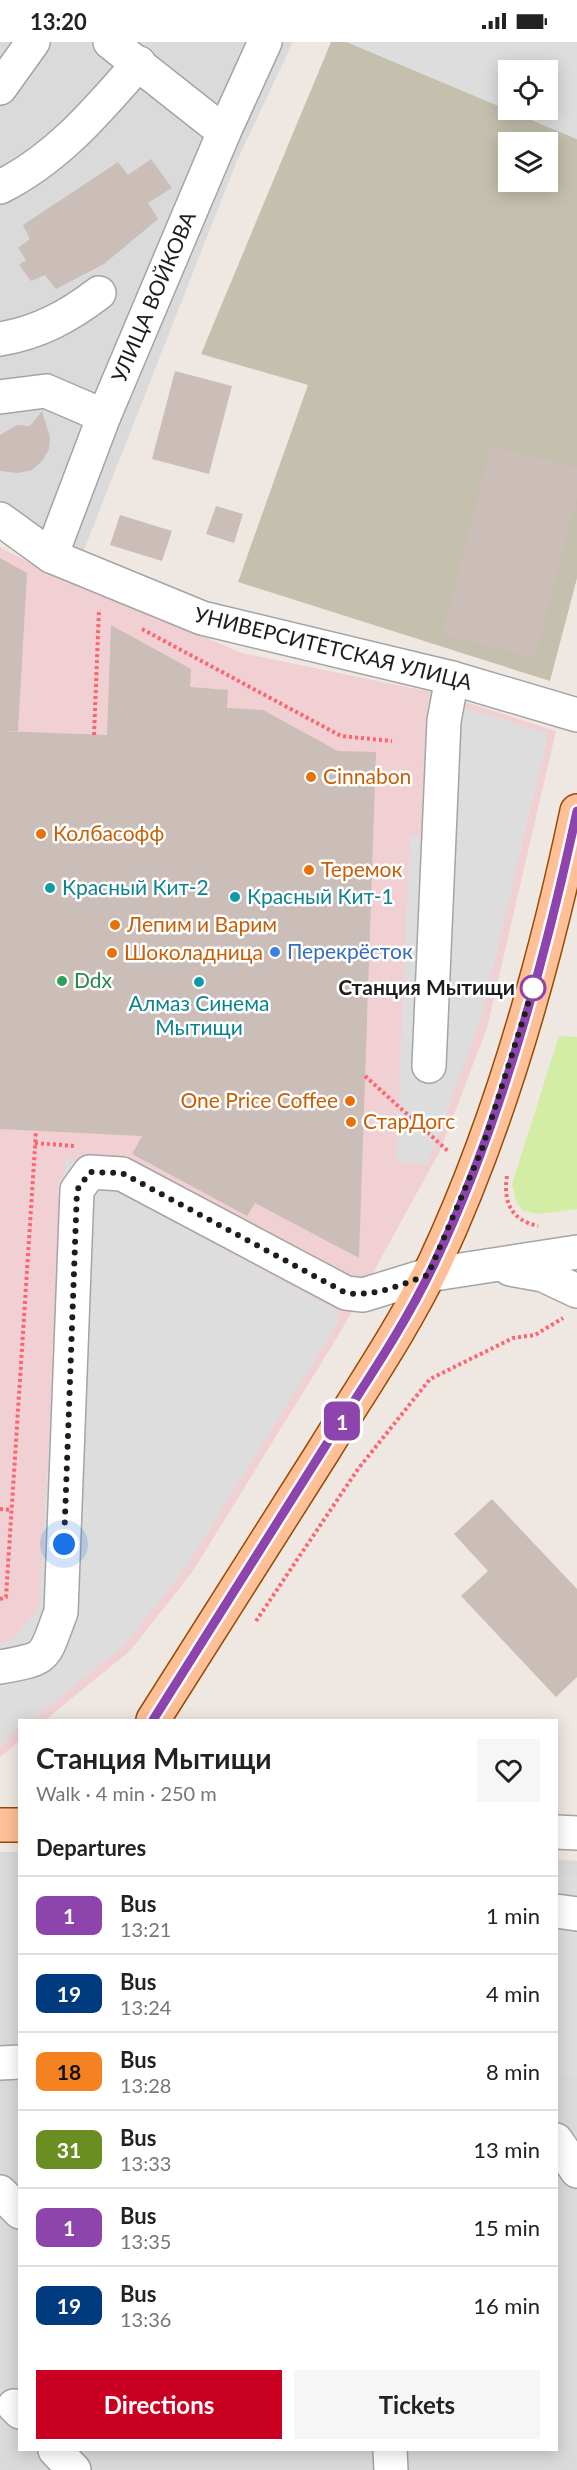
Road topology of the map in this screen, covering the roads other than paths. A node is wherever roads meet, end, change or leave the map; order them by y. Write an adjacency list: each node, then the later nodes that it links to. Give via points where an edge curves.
1 (33, 42): 5 (street)
2 (110, 42): 4 (street)
3 (265, 42): 6 (street, УЛИЦА ВОЙКОВА)
4 (139, 63): 6 (street); 7 (street, via 85,125 20,177)
5 (0, 88)
6 (224, 132): 11 (street, УЛИЦА ВОЙКОВА)
7 (0, 187)
8 (99, 293): 9 (street, via 72,314 20,336)
9 (0, 339)
10 (0, 398): 11 (street, via 46,391)
11 (104, 416): 13 (street, УЛИЦА ВОЙКОВА)
12 (0, 519): 13 (street, УНИВЕРСИТЕТСКАЯ УЛИЦА)
13 (51, 556): 14 (street, УНИВЕРСИТЕТСКАЯ УЛИЦА, via 202,618)
14 (452, 678): 15 (street, УНИВЕРСИТЕТСКАЯ УЛИЦА); 17 (street, via 444,721)
15 (577, 714)
16 (577, 811): 20 (main road, via 562,881 509,1066 482,1149)
17 (429, 1066)
18 (577, 1252): 19 (street)
19 (479, 1267): 20 (street); 21 (street, via 543,1275)
20 (428, 1275): 22 (street, via 378,1292 346,1293 122,1173 90,1172 77,1190 61,1612 45,1653 36,1660); 23 (main road, via 377,1365)
21 (571, 1304)
22 (0, 1667)
23 (154, 1719)
24 (0, 1825): 25 (main road)
25 (18, 1825)
26 (558, 1832): 27 (street)
27 (577, 1833)
28 (558, 1911): 29 (street)
29 (577, 1914)
30 (0, 2062): 31 (street)
31 (18, 2062)
32 (558, 2143): 33 (street)
33 (577, 2171)
34 (0, 2192): 35 (street)
35 (18, 2210)
36 (56, 2451): 38 (street)
37 (390, 2451): 39 (street)
38 (74, 2470)
39 (391, 2470)

